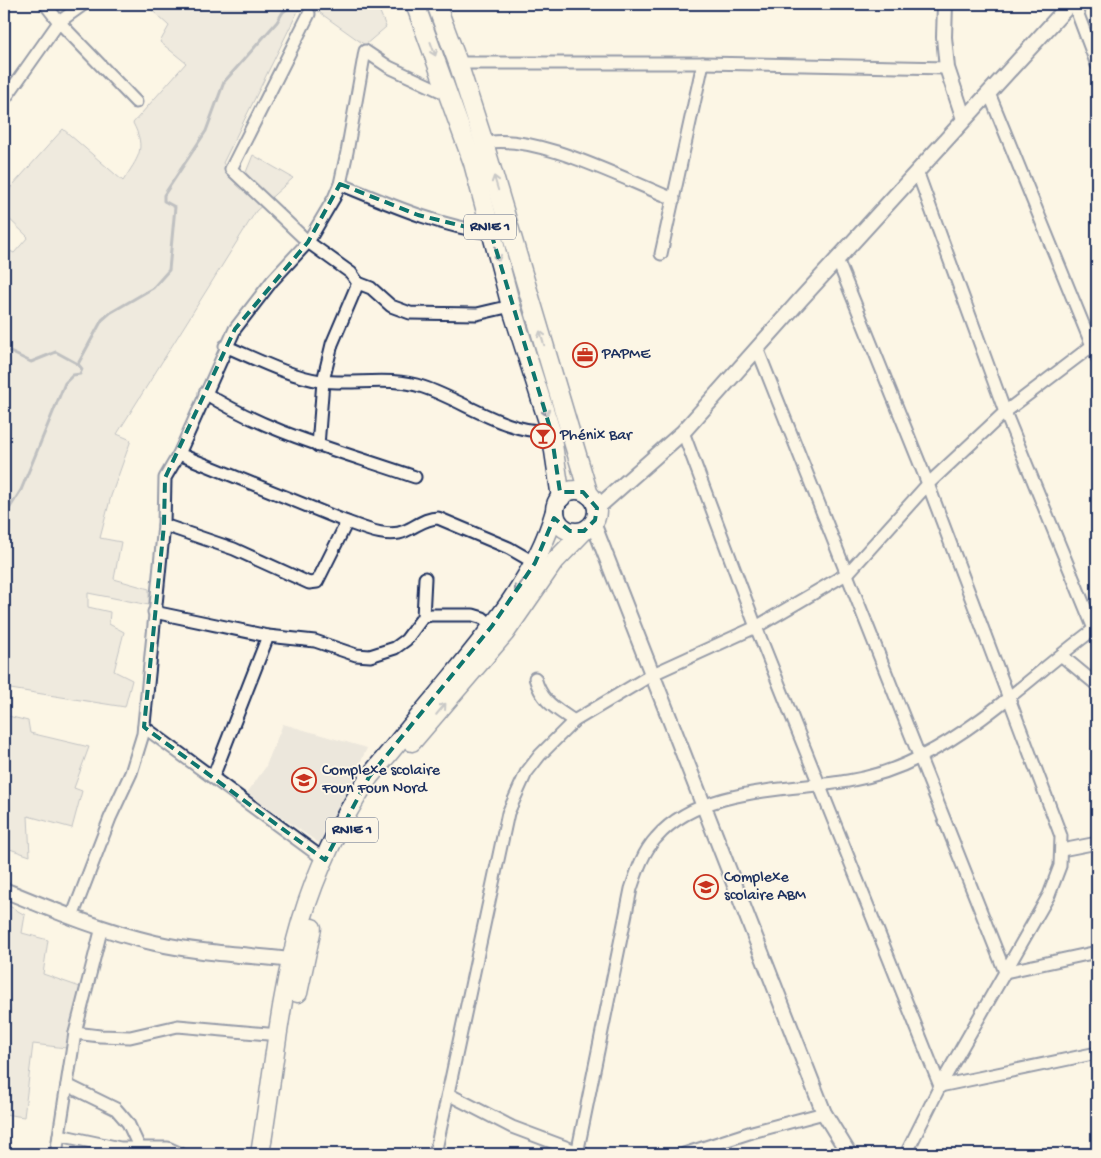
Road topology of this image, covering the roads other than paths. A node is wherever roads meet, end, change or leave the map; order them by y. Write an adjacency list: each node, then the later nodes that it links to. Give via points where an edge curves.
1 (45, 4): 8 (street)
2 (84, 4): 8 (street)
3 (415, 4): 14 (highway, RNIE 1, one-way to 14)
4 (436, 4): 9 (highway, RNIE 1)
5 (946, 4): 12 (street, via 944,37)
6 (1072, 4): 11 (street); 13 (street)
7 (309, 14): 23 (street, via 231,169)
8 (59, 22): 15 (street); 16 (street)
9 (458, 63): 10 (street); 18 (highway, RNIE 1)
10 (703, 63): 12 (street); 21 (street)
11 (1097, 65)
12 (948, 68): 17 (street)
13 (990, 93): 17 (street); 28 (street)
14 (449, 95): 20 (street, via 389,67 365,50); 22 (highway, RNIE 1)
15 (4, 100)
16 (136, 102)
17 (964, 119): 19 (street)
18 (484, 143): 21 (street, via 514,142 558,152); 42 (highway, RNIE 1, one-way to 18)
19 (917, 171): 25 (street); 34 (street)
20 (340, 184): 22 (street, via 418,215); 23 (street)
21 (674, 199): 24 (street)
22 (491, 233): 27 (highway, RNIE 1, one-way to 27)
23 (308, 242): 26 (street); 29 (street, via 252,305)
24 (661, 254)
25 (837, 259): 30 (street); 40 (street)
26 (358, 282): 27 (street, via 372,288 391,306 410,313 477,314); 32 (street, via 337,328)
27 (511, 306): 35 (highway, RNIE 1, one-way to 35)
28 (1095, 344): 31 (street); 34 (street)
29 (226, 346): 32 (street, via 266,364); 33 (street)
30 (757, 348): 36 (street); 46 (street)
31 (1097, 358)
32 (324, 381): 35 (street, via 410,383 516,427); 37 (street)
33 (205, 393): 37 (street, via 240,414); 38 (street)
34 (1005, 412): 40 (street); 52 (street)
35 (551, 431): 41 (highway, RNIE 1)
36 (683, 432): 42 (street); 51 (street)
37 (318, 446): 39 (street)
38 (179, 454): 43 (street); 44 (street, via 165,478)
39 (415, 477)
40 (928, 484): 46 (street); 58 (street)
41 (558, 504): 42 (highway, via 571,491 583,492); 42 (highway, RNIE 1, via 560,524 577,532); 45 (highway, RNIE 1, via 548,539)
42 (591, 514): 55 (street); 87 (highway, RNIE 1, one-way to 42, via 304,962 312,926 336,859 369,798 391,768 505,633)
43 (347, 522): 44 (street, via 317,582 309,583 234,549); 45 (street, via 389,534 403,533 430,518 438,518 509,548)
44 (164, 525): 48 (street)
45 (535, 563): 50 (highway, RNIE 1, one-way to 50)
46 (848, 573): 51 (street); 61 (street)
47 (425, 578): 49 (street)
48 (154, 612): 53 (street); 60 (street)
49 (423, 617): 50 (street, via 473,615 484,618); 53 (street, via 395,648 370,656 356,655 316,641)
50 (492, 626): 67 (highway, RNIE 1, via 369,777 355,798)
51 (756, 627): 55 (street); 63 (street)
52 (1096, 628): 54 (street)
53 (268, 636): 62 (street)
54 (1062, 656): 57 (street); 58 (street)
55 (653, 674): 59 (street); 64 (street)
56 (535, 678): 59 (street, via 540,694)
57 (1097, 685)
58 (1008, 698): 61 (street); 66 (street, via 1056,819)
59 (574, 722): 79 (street, via 526,773 508,813)
60 (144, 726): 62 (street); 69 (street, via 131,773)
61 (920, 757): 63 (street, via 866,776); 73 (street)
62 (213, 778): 67 (street)
63 (819, 785): 64 (street, via 731,796); 78 (street)
64 (704, 806): 80 (street); 83 (street, via 676,820 661,832 637,870 627,906)
65 (1097, 843): 66 (street)
66 (1062, 850): 73 (street, via 1060,866 1049,895)
67 (325, 860): 72 (highway, RNIE 1, via 302,920)
68 (4, 890): 69 (street)
69 (72, 917): 70 (street)
70 (102, 927): 72 (street, via 202,952); 74 (street)
71 (1097, 952): 73 (street)
72 (292, 960): 75 (highway, RNIE 1)
73 (1005, 972): 78 (street)
74 (75, 1033): 75 (street, via 130,1036 178,1026); 77 (street)
75 (279, 1035): 86 (highway, RNIE 1)
76 (1097, 1053): 78 (street)
77 (67, 1084): 81 (street); 82 (street, via 116,1109 128,1123)
78 (940, 1086): 91 (street)
79 (448, 1094): 83 (street, via 512,1127); 88 (street)
80 (824, 1113): 89 (street); 90 (street)
81 (59, 1135): 82 (street); 84 (street)
82 (141, 1152): 85 (street, via 168,1148)
83 (580, 1153)
84 (56, 1154)
85 (181, 1154)
86 (260, 1154)
87 (271, 1154)
88 (435, 1154)
89 (684, 1154)
90 (849, 1154)
91 (906, 1154)

